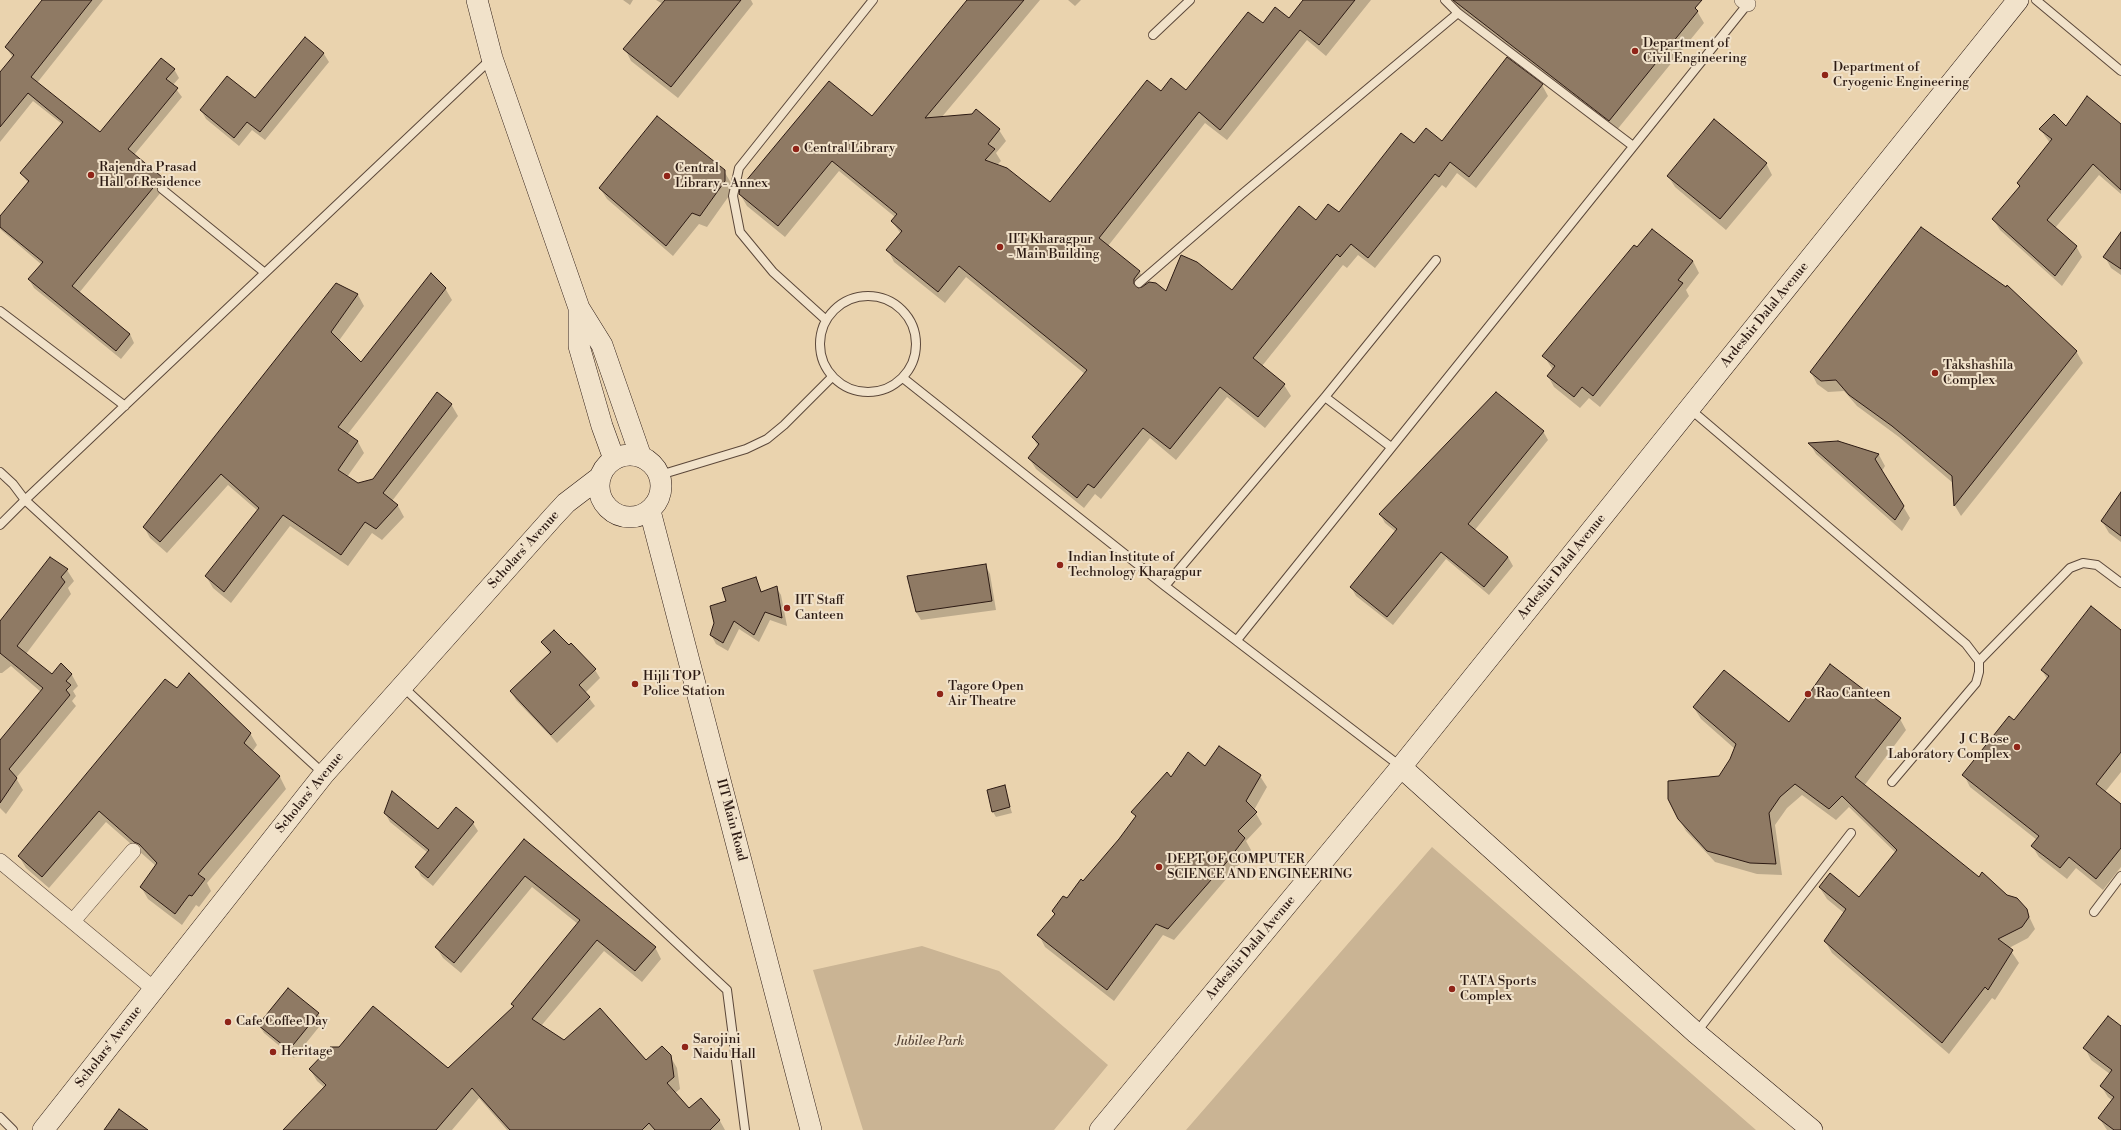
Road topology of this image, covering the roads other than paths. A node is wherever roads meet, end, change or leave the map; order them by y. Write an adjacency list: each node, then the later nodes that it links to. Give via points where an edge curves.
1 (477, 0): 10 (street)
2 (873, 0): 19 (lane, via 739,168 733,196 740,232 773,272)
3 (1190, 0): 9 (lane)
4 (1445, 0): 8 (lane)
5 (2018, 0): 24 (street, Ardeshir Dalal Avenue)
6 (2036, 0): 11 (lane)
7 (1747, 1): 12 (lane)
8 (1458, 13): 12 (lane); 16 (lane)
9 (1153, 35)
10 (492, 58): 15 (lane); 17 (street)
11 (2121, 71)
12 (1633, 146): 25 (lane)
13 (162, 189): 15 (lane)
14 (1436, 260): 22 (lane)
15 (265, 272): 23 (lane)
16 (1139, 283)
17 (579, 308): 26 (street, via 602,345); 27 (street, via 579,346)
18 (0, 311): 23 (lane)
19 (826, 320): 20 (lane, via 820,334 820,349 824,364); 21 (lane, via 836,308 850,299 866,296 883,298 897,305 909,317 916,338 912,365)
20 (832, 377): 21 (lane, via 844,387 858,392 874,393 889,388); 29 (lane, via 767,439 746,449)
21 (903, 378): 35 (lane)
22 (1325, 397): 25 (lane); 35 (lane)
23 (125, 406): 31 (lane)
24 (1689, 409): 37 (lane, via 1966,644); 39 (street, Ardeshir Dalal Avenue)
25 (1391, 447): 36 (lane)
26 (641, 456): 27 (street); 29 (street, via 655,467)
27 (614, 459): 30 (street)
28 (0, 472): 31 (lane, via 14,484)
29 (660, 475): 32 (street, via 661,494)
30 (600, 477): 32 (street, via 601,497 613,512 622,517 632,518); 38 (street, Scholars' Avenue, via 562,508)
31 (25, 500): 33 (lane); 40 (lane)
32 (650, 511): 54 (street, IIT Main Road)
33 (0, 525)
34 (2121, 583): 37 (lane, via 2096,565 2083,563 2070,568)
35 (1165, 586): 36 (lane)
36 (1237, 640): 39 (lane)
37 (1979, 661): 41 (lane, via 1976,683)
38 (402, 686): 40 (street, Scholars' Avenue); 53 (lane, via 727,990)
39 (1401, 767): 49 (street); 55 (street, Ardeshir Dalal Avenue)
40 (324, 774): 48 (street, Scholars' Avenue)
41 (1892, 782)
42 (1851, 833): 49 (lane)
43 (133, 851): 47 (street)
44 (0, 861): 47 (street)
45 (2121, 876): 46 (lane)
46 (2094, 912)
47 (73, 921): 48 (street)
48 (155, 990): 52 (street, Scholars' Avenue)
49 (1696, 1033): 56 (street)
50 (0, 1117): 51 (lane)
51 (12, 1130)
52 (43, 1130)
53 (745, 1130)
54 (811, 1130)
55 (1100, 1130)
56 (1812, 1130)

